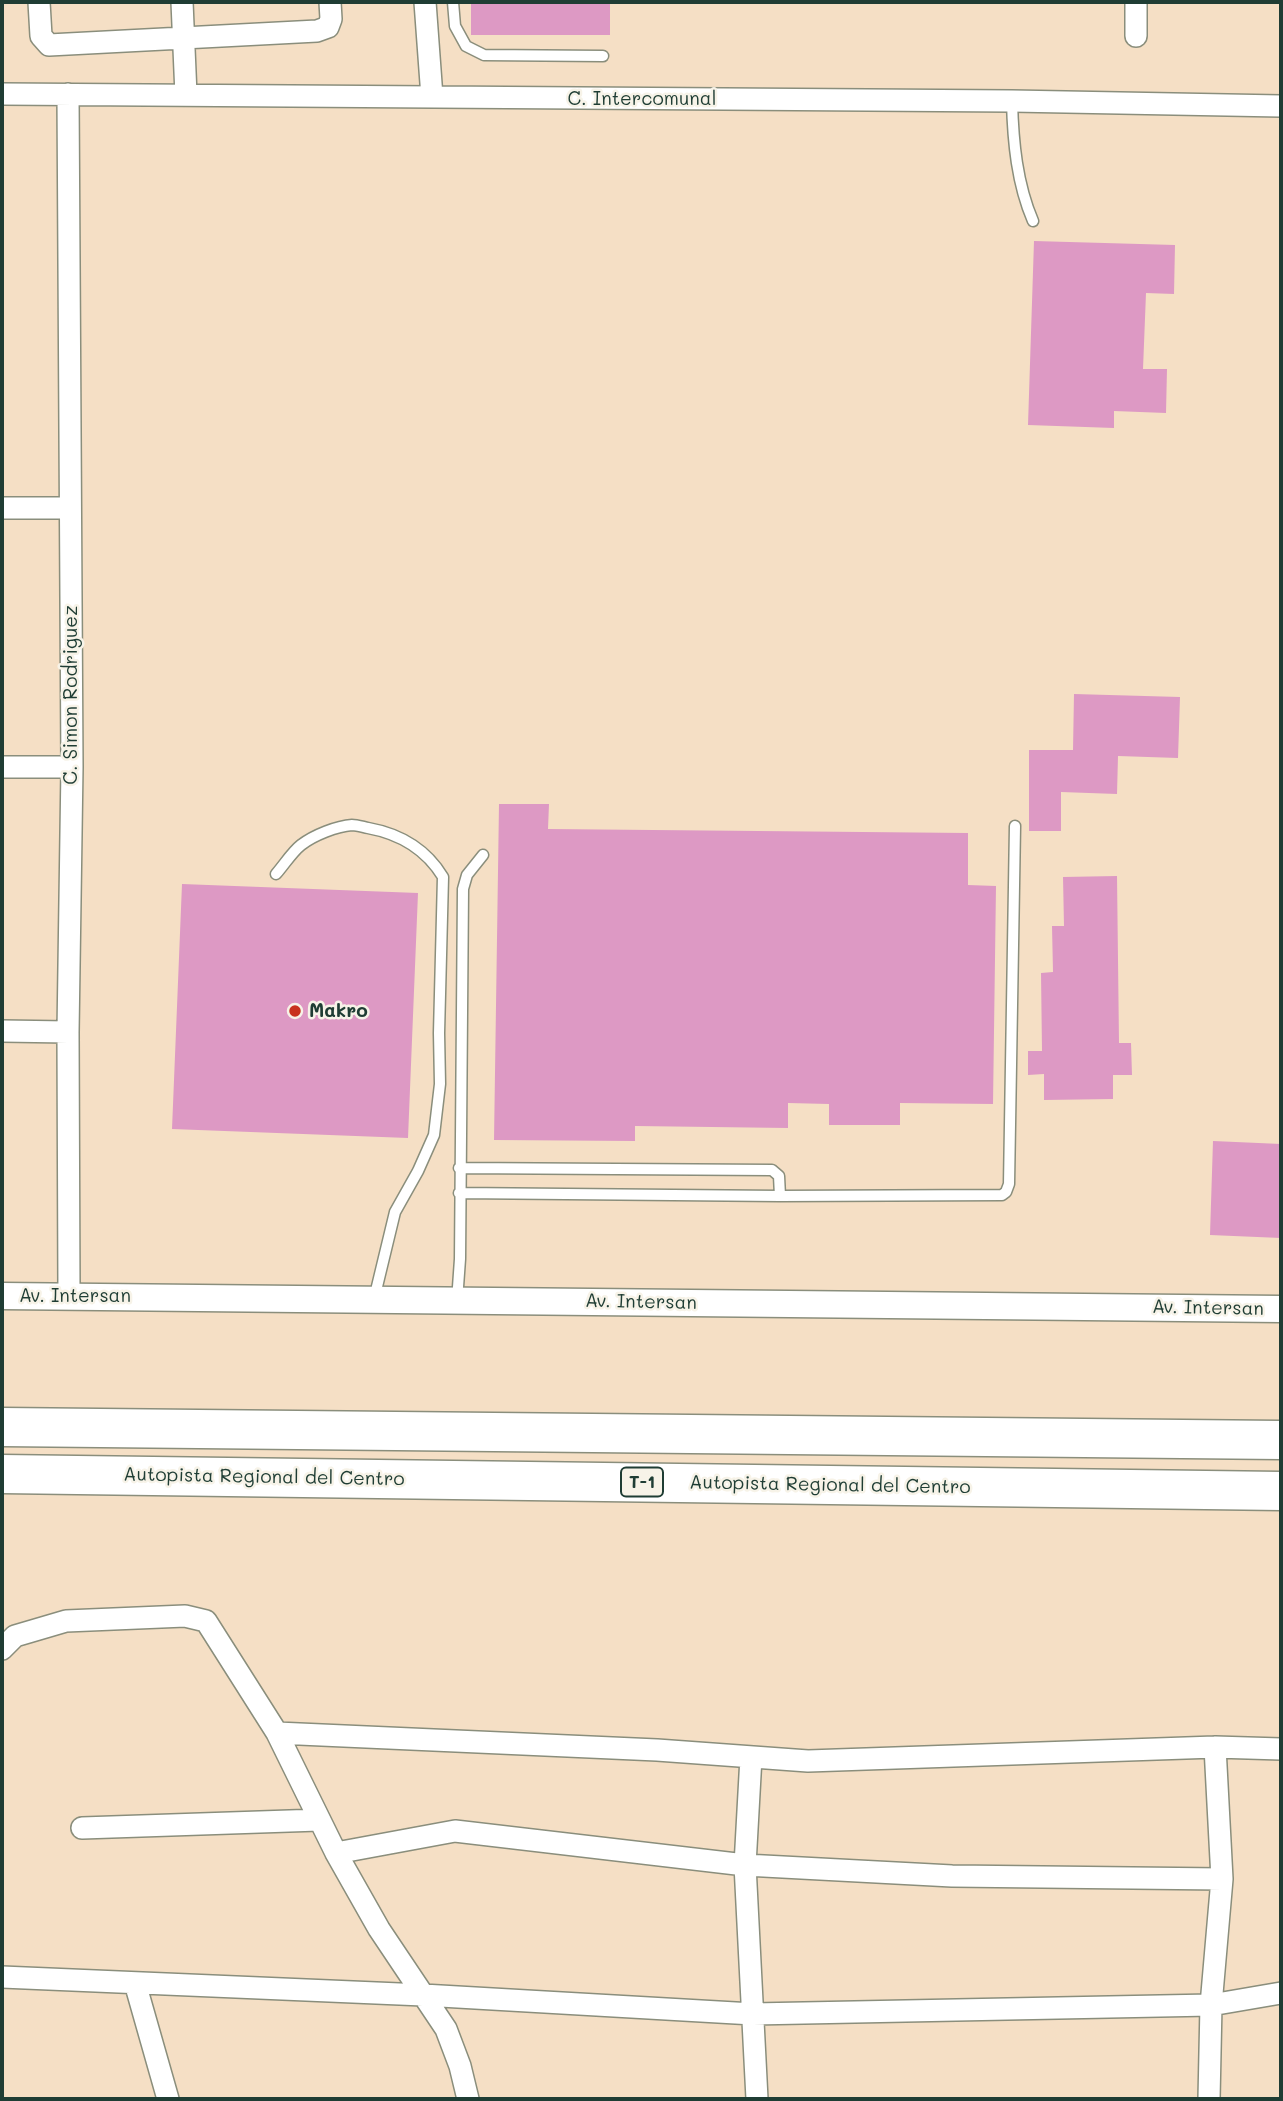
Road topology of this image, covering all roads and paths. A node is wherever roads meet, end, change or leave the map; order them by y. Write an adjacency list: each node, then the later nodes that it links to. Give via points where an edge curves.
1 (38, 2): 8 (street, via 41,36 49,45)
2 (182, 2): 8 (street)
3 (330, 2): 8 (street, via 328,27 317,31)
4 (425, 2): 13 (street)
5 (453, 2): 9 (lane, via 454,26 466,46 484,55)
6 (1136, 2): 7 (street)
7 (1136, 36)
8 (184, 38): 12 (street)
9 (603, 55)
10 (2, 94): 11 (street, C. Intercomunal)
11 (68, 94): 12 (street, C. Intercomunal); 18 (street, C. Simon Rodriguez)
12 (186, 95): 13 (street, C. Intercomunal)
13 (432, 97): 14 (street, C. Intercomunal)
14 (1012, 101): 15 (street, C. Intercomunal); 16 (lane, via 1024,200)
15 (1281, 106)
16 (1033, 221)
17 (2, 508): 18 (street)
18 (70, 508): 20 (street, C. Simon Rodriguez)
19 (2, 767): 20 (street)
20 (72, 767): 25 (street, C. Simon Rodriguez)
21 (1015, 826): 28 (lane, via 1006,1192)
22 (483, 855): 26 (lane, via 467,875 463,889)
23 (276, 874): 31 (lane, via 300,845 353,825 411,844 433,861 443,877 440,1084 434,1135 395,1212)
24 (2, 1031): 25 (street)
25 (68, 1032): 30 (street, C. Simon Rodriguez)
26 (459, 1168): 27 (lane); 28 (lane, via 772,1170 779,1176)
27 (460, 1193): 28 (lane); 32 (lane)
28 (780, 1196)
29 (2, 1296): 30 (street, Av. Intersan)
30 (69, 1296): 31 (street, Av. Intersan)
31 (374, 1299): 32 (street, Av. Intersan)
32 (457, 1301): 33 (street, Av. Intersan)
33 (1281, 1309)
34 (2, 1427): 35 (highway)
35 (1281, 1440)
36 (2, 1474): 37 (highway, Autopista Regional del Centro / T-1)
37 (1281, 1491)
38 (2, 1648): 39 (street, via 15,1636 66,1621 185,1616 206,1621)
39 (277, 1733): 42 (street); 43 (street)
40 (1215, 1747): 41 (street); 42 (street, via 808,1761); 47 (street)
41 (1281, 1749)
42 (751, 1757): 46 (street)
43 (319, 1820): 44 (street); 45 (street)
44 (82, 1828)
45 (335, 1853): 46 (street, via 455,1831); 51 (street)
46 (745, 1865): 47 (street, via 952,1876); 53 (street)
47 (1222, 1879): 52 (street)
48 (2, 1977): 49 (street)
49 (135, 1983): 51 (street); 54 (street)
50 (1281, 1993): 52 (street)
51 (423, 1995): 53 (street); 55 (street, via 446,2029)
52 (1210, 2005): 53 (street); 57 (street)
53 (752, 2014): 56 (street)
54 (168, 2099)
55 (468, 2099)
56 (757, 2099)
57 (1209, 2099)

